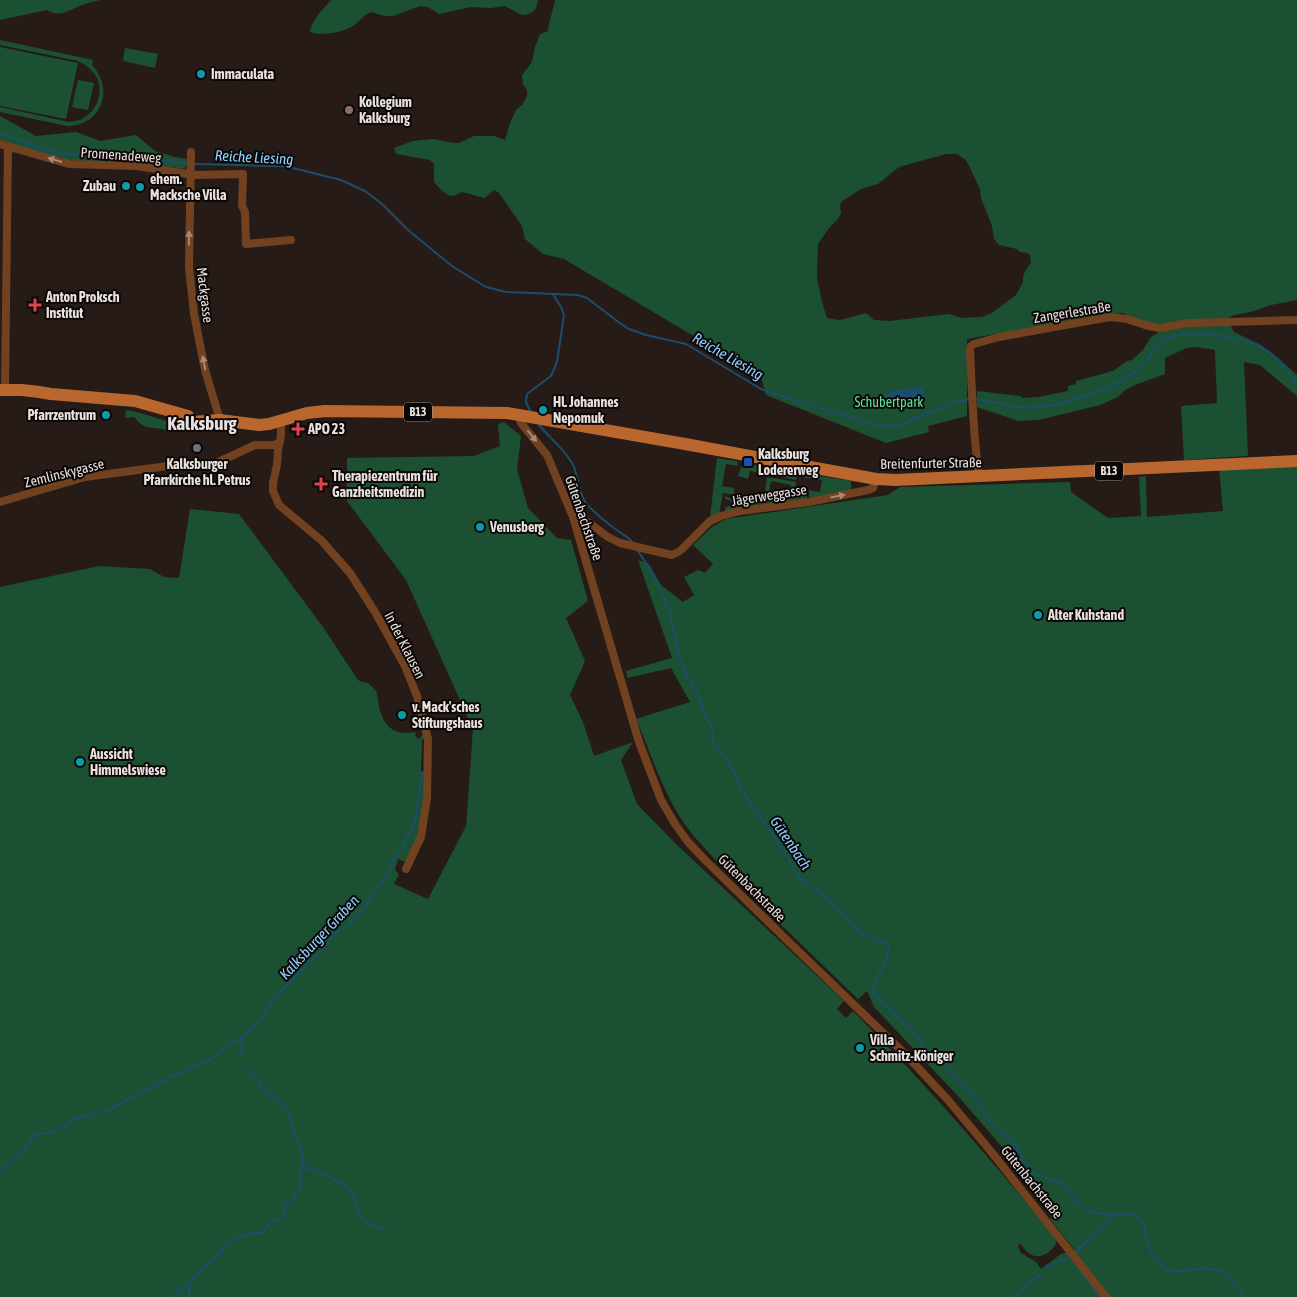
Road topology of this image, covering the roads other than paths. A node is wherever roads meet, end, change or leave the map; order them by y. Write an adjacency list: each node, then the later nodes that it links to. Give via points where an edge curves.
1 (0, 144): 2 (street, Promenadeweg)
2 (8, 147): 4 (street, Promenadeweg, one-way to 2, via 69,164); 7 (street)
3 (191, 156): 4 (street, Mackgasse)
4 (190, 172): 5 (street, Promenadeweg, via 243,174 246,244); 9 (street, Mackgasse, one-way to 4, via 194,314 189,267)
5 (291, 240)
6 (1297, 320): 13 (street, Zangerlestraße, via 1188,323 1159,328 1110,317 974,344 970,346 972,410)
7 (3, 390): 9 (main road, B13, via 119,401 166,417)
8 (521, 415): 10 (main road, B13, via 325,411); 14 (main road, Breitenfurter Straße / B13); 16 (street, Gütenbachstraße, one-way to 16, via 522,423 548,455)
9 (214, 420): 10 (main road, B13, via 259,426)
10 (281, 420): 11 (street, In der Klausen)
11 (279, 443): 15 (street, Zemlinskygasse, via 254,445 212,465 182,465 85,477); 17 (street, In der Klausen, via 273,483 279,505 322,541 350,573 375,612 417,696 428,739 427,798 421,837)
12 (1297, 462): 13 (main road, Breitenfurter Straße / B13)
13 (979, 477): 14 (main road, Breitenfurter Straße / B13)
14 (876, 479): 16 (street, Jägerweggasse, one-way to 14, via 581,518 608,537 627,545 672,555 710,521 721,516 868,490 873,488)
15 (0, 502)
16 (573, 517): 18 (street, Gütenbachstraße, via 639,742 675,824 688,842 948,1100)
17 (406, 869)
18 (1106, 1297)

